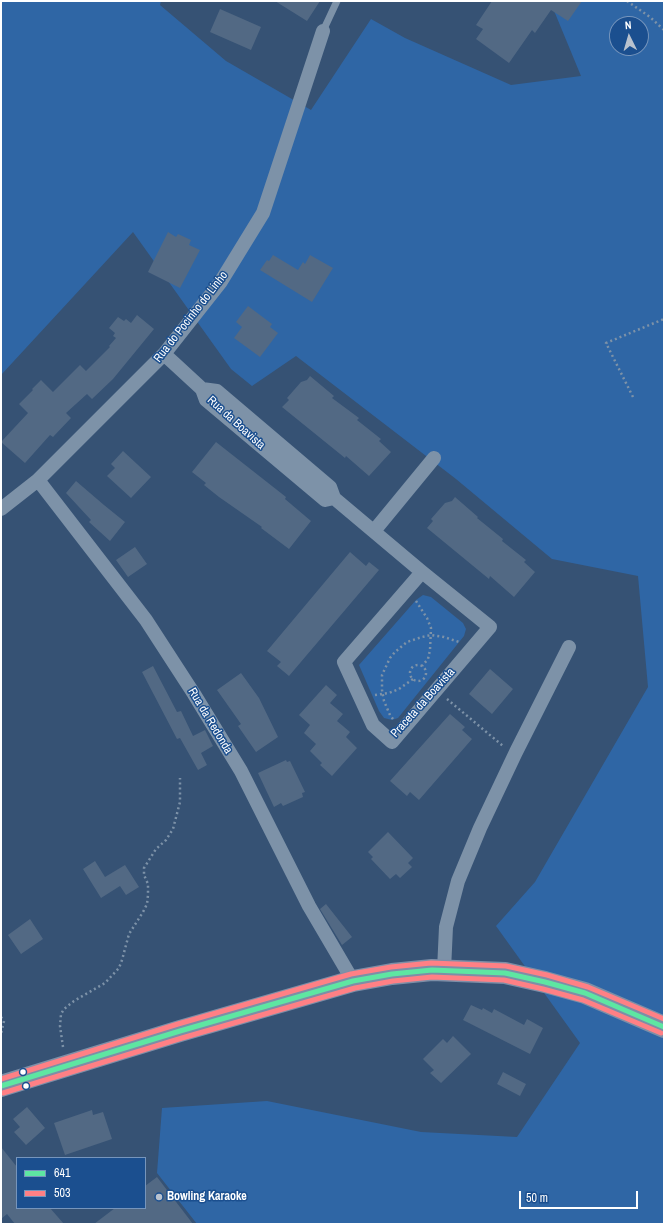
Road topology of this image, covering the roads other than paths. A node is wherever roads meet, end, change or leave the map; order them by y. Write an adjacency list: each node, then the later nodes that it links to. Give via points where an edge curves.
1 (336, 1): 2 (lane)
2 (323, 31): 3 (street, Rua do Pocinho do Linho, via 263,212 220,283)
3 (164, 354): 5 (street, Rua do Pocinho do Linho); 7 (street, Rua da Boavista, via 202,389 216,391 330,487 334,498)
4 (434, 458): 7 (street)
5 (38, 480): 6 (street, Rua do Pocinho do Linho); 11 (street, Rua da Redonda, via 146,620 194,694 241,772 309,906)
6 (1, 508)
7 (374, 531): 8 (street, Rua da Boavista)
8 (422, 572): 8 (street, Praceta da Boavista, via 344,662 373,725 392,742 490,626)
9 (569, 647): 10 (street, via 514,756 458,881 446,927)
10 (444, 970): 11 (main road, via 392,974); 12 (main road, via 505,973 545,982 585,993)
11 (353, 981): 13 (main road)
12 (664, 1027)
13 (4, 1086)

